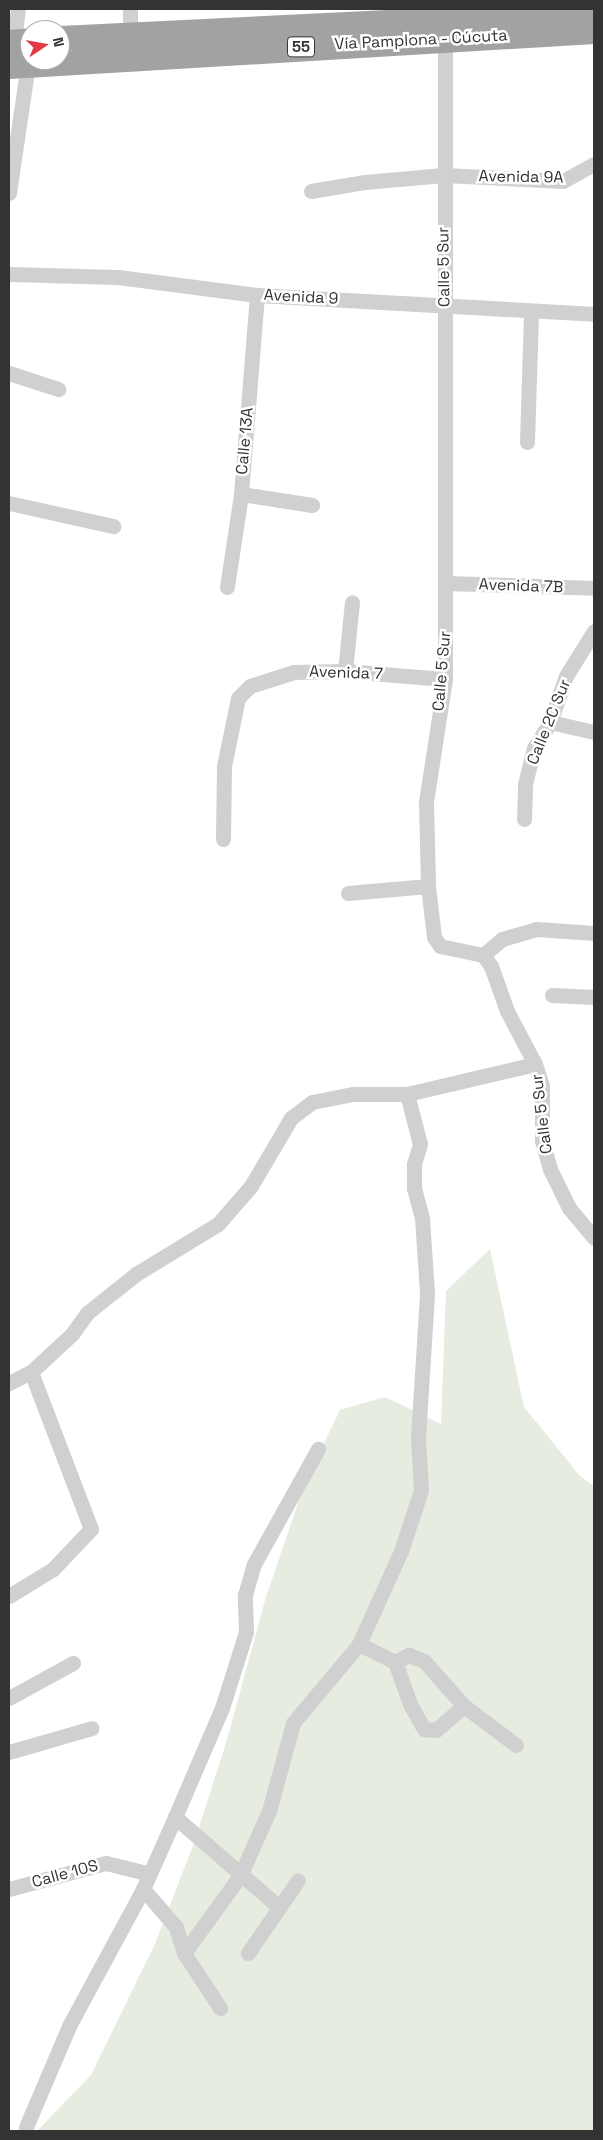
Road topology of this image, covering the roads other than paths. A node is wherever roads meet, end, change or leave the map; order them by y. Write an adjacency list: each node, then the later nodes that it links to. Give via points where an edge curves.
1 (18, 9): 9 (street)
2 (130, 9): 6 (street)
3 (594, 12): 4 (highway, Vía Pamplona - Cúcuta / 55)
4 (402, 14): 6 (highway, Vía Pamplona - Cúcuta / 55)
5 (594, 31): 8 (highway, Vía Pamplona - Cúcuta / 55)
6 (130, 33): 7 (highway, Vía Pamplona - Cúcuta / 55)
7 (70, 37)
8 (446, 38): 10 (highway, Vía Pamplona - Cúcuta / 55); 12 (street, Calle 5 Sur)
9 (17, 41)
10 (18, 66): 14 (street)
11 (594, 164): 12 (street, Avenida 9A, via 563,181)
12 (444, 175): 13 (street, Avenida 9A); 17 (street, Calle 5 Sur)
13 (311, 191)
14 (9, 193)
15 (9, 274): 16 (street, Avenida 9, via 118,277)
16 (257, 295): 17 (street, Avenida 9); 23 (street, Calle 13A)
17 (445, 305): 18 (street, Avenida 9); 27 (street, Calle 5 Sur)
18 (531, 312): 19 (street, Avenida 9); 22 (street)
19 (594, 314)
20 (9, 373): 21 (street)
21 (58, 389)
22 (527, 442)
23 (240, 494): 25 (street); 28 (street, Calle 13A)
24 (9, 503): 26 (street)
25 (312, 504)
26 (113, 526)
27 (447, 583): 29 (street, Avenida 7B); 33 (street, Calle 5 Sur)
28 (227, 587)
29 (594, 588)
30 (352, 602): 32 (street)
31 (594, 631): 34 (street, Calle 2C Sur, via 566,676)
32 (346, 671): 33 (street, Avenida 7); 37 (street, Avenida 7, via 294,672 250,686 238,698 224,766)
33 (445, 679): 38 (street, Calle 5 Sur, via 426,802)
34 (550, 722): 35 (street); 36 (street, Calle 2C Sur, via 534,748 525,784)
35 (594, 732)
36 (524, 819)
37 (223, 839)
38 (428, 886): 39 (street); 41 (street, Calle 5 Sur, via 436,943)
39 (348, 894)
40 (594, 933): 41 (street, via 536,929 502,940)
41 (483, 955): 44 (street, Calle 5 Sur)
42 (552, 995): 43 (street)
43 (594, 997)
44 (535, 1064): 45 (street); 46 (street, Calle 5 Sur, via 542,1086 542,1141 550,1169 569,1208)
45 (407, 1094): 47 (street, via 354,1094 312,1102 305,1107 291,1118 251,1186 218,1224 136,1274 86,1313 72,1334); 51 (street, via 420,1144 414,1164 414,1188 422,1218 428,1293 418,1438 421,1490 401,1551)
46 (594, 1238)
47 (31, 1372): 48 (street); 50 (street, via 91,1529 85,1539 53,1569)
48 (9, 1383)
49 (318, 1449): 59 (street, via 254,1564 245,1595 246,1632 222,1708)
50 (9, 1596)
51 (359, 1644): 53 (street); 61 (street, via 293,1723 269,1811)
52 (73, 1662): 54 (street)
53 (395, 1662): 55 (street, via 409,1655 424,1661); 55 (street, via 410,1704 424,1730 436,1730)
54 (9, 1698)
55 (464, 1706): 57 (street)
56 (92, 1728): 58 (street)
57 (516, 1745)
58 (9, 1752)
59 (175, 1817): 60 (street); 61 (street)
60 (150, 1874): 63 (street, Calle 10S, via 106,1863); 64 (street)
61 (240, 1876): 65 (street); 66 (street)
62 (298, 1880): 65 (street)
63 (9, 1889)
64 (143, 1889): 66 (street, via 176,1927); 69 (street, via 69,2026)
65 (279, 1908): 67 (street)
66 (184, 1953): 68 (street)
67 (248, 1953)
68 (220, 2008)
69 (26, 2127)

